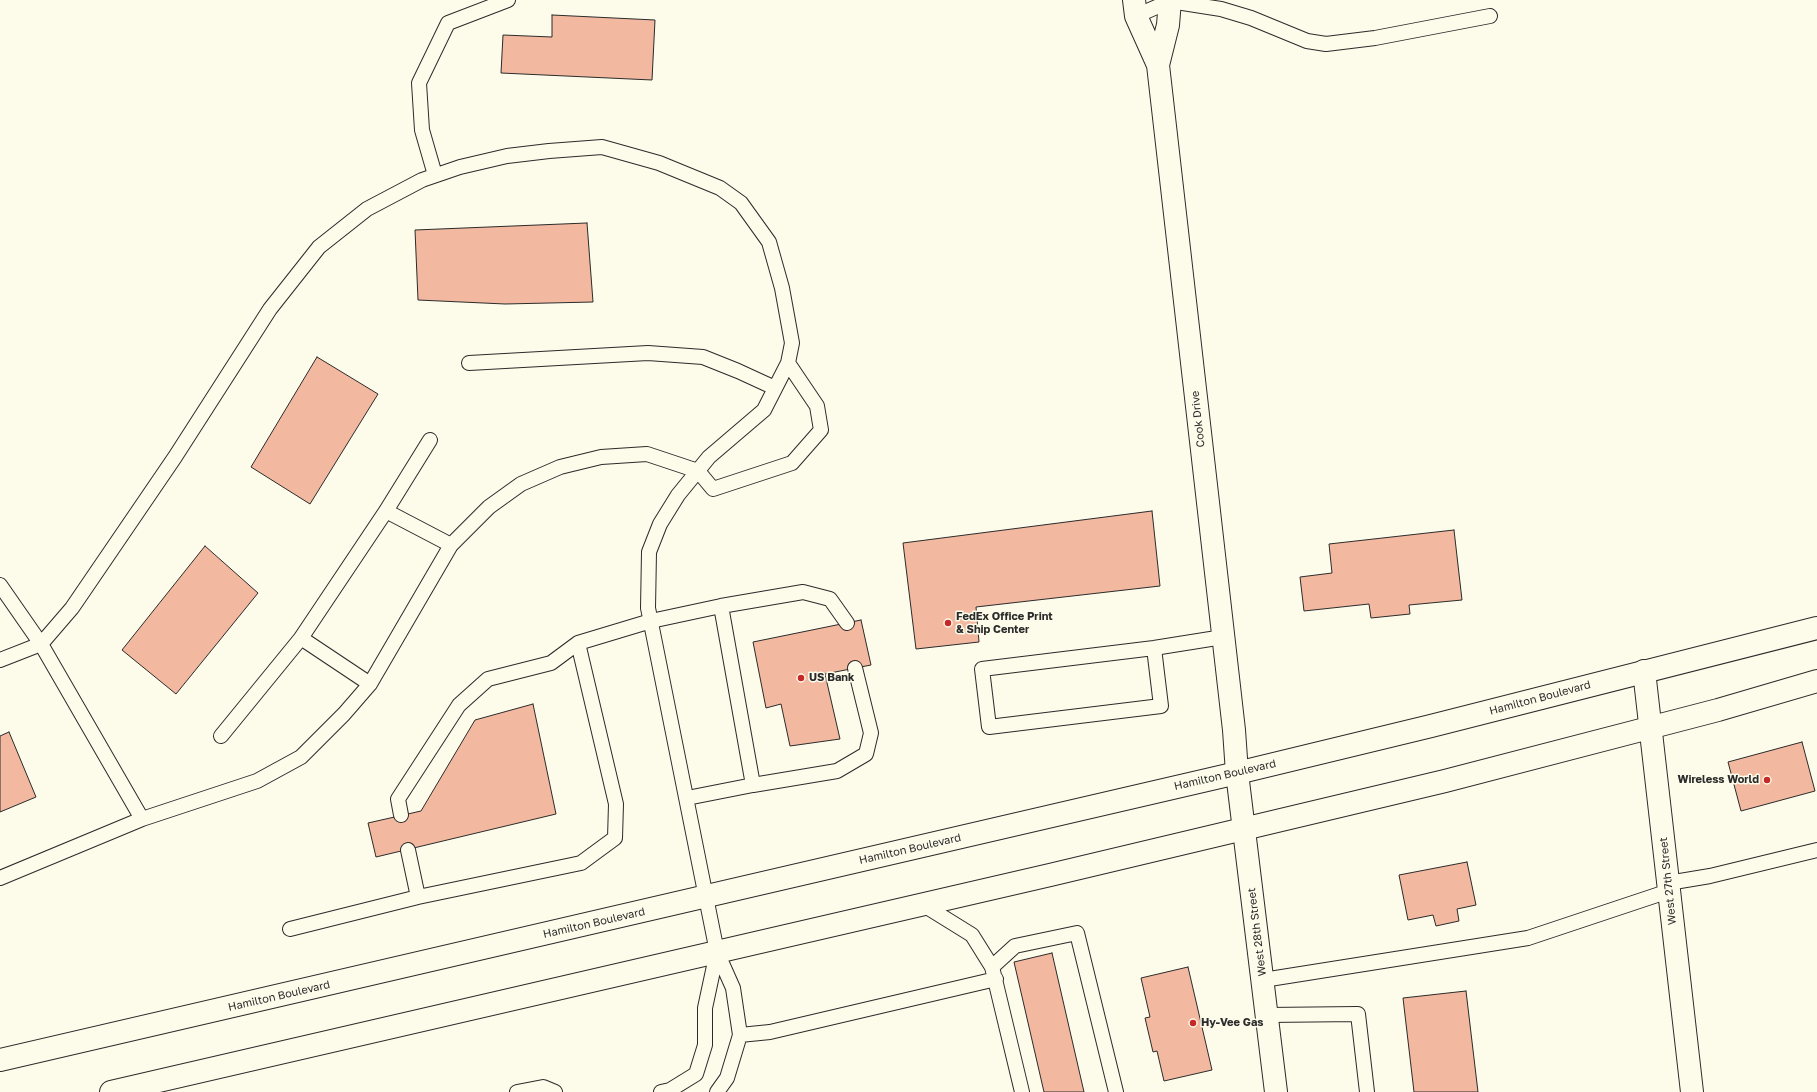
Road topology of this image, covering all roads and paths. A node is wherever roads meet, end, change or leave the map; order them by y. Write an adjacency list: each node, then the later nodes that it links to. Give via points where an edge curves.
1 (508, 0): 6 (lane, via 448,23 419,83 422,130)
2 (1170, 1): 3 (lane); 4 (lane, via 1251,18 1307,41 1326,44 1375,38); 5 (main road, Cook Drive, via 1168,25)
3 (1135, 8): 5 (main road, Cook Drive)
4 (1490, 16)
5 (1158, 65): 19 (main road, Cook Drive)
6 (435, 175): 8 (lane, via 507,156 602,148 660,163 720,188 742,203 770,242 792,343); 22 (lane, via 367,209 319,247 270,309 171,463 72,608)
7 (468, 363): 9 (lane, via 648,353 702,357)
8 (788, 363): 9 (lane); 11 (lane, via 816,406 820,430 792,463 714,489)
9 (775, 388): 11 (lane, via 764,410 709,457)
10 (430, 440): 12 (lane)
11 (698, 471): 13 (lane, via 647,454 601,457 560,467 521,484 489,507); 16 (lane, via 678,495 660,524 649,552 648,608)
12 (386, 511): 13 (lane); 20 (lane)
13 (452, 545): 28 (lane)
14 (0, 585): 22 (lane)
15 (721, 606): 16 (lane); 17 (lane, via 803,592 830,599); 32 (lane)
16 (651, 622): 21 (lane); 33 (lane)
17 (847, 623)
18 (1817, 628): 26 (main road, Hamilton Boulevard)
19 (1223, 637): 23 (lane); 31 (main road, Cook Drive)
20 (301, 638): 28 (lane); 30 (lane)
21 (578, 643): 34 (lane, via 551,663 488,679 459,705 398,799); 41 (lane, via 616,804 615,838 581,863)
22 (41, 644): 24 (lane); 35 (lane)
23 (1154, 648): 23 (lane, via 982,669 989,727 1162,706)
24 (0, 660)
25 (855, 668): 32 (lane, via 871,732 866,754 837,771)
26 (1644, 671): 29 (main road, West 27th Street); 31 (main road, Hamilton Boulevard)
27 (1817, 681): 29 (main road)
28 (370, 684): 35 (lane, via 301,757 257,781)
29 (1651, 727): 36 (main road, via 1445,781); 40 (main road, West 27th Street)
30 (221, 736)
31 (1237, 773): 36 (main road, West 28th Street); 42 (main road, Hamilton Boulevard)
32 (753, 785): 33 (lane)
33 (687, 798): 42 (lane)
34 (401, 815)
35 (142, 819): 39 (lane)
36 (1244, 829): 43 (main road); 47 (main road, West 28th Street)
37 (408, 850): 41 (lane)
38 (1817, 850): 40 (lane)
39 (0, 878)
40 (1669, 887): 47 (lane, via 1528,938); 60 (main road, West 27th Street)
41 (418, 897): 44 (lane)
42 (707, 897): 45 (lane); 50 (main road, Hamilton Boulevard)
43 (922, 904): 45 (main road); 46 (lane, via 972,935)
44 (290, 928)
45 (717, 952): 49 (lane, via 733,988); 51 (main road); 54 (lane, via 705,1008 705,1045 696,1074 670,1090)
46 (994, 973): 49 (lane, via 770,1032); 56 (lane); 57 (lane, via 1015,946 1077,932)
47 (1263, 980): 48 (main road, West 28th Street)
48 (1267, 1015): 58 (main road, West 28th Street); 59 (lane, via 1358,1014)
49 (740, 1035): 55 (lane, via 727,1078)
50 (0, 1060)
51 (111, 1092)
52 (517, 1092): 53 (lane, via 543,1087)
53 (555, 1092)
54 (661, 1092)
55 (717, 1092)
56 (1022, 1092)
57 (1116, 1092)
58 (1276, 1092)
59 (1367, 1092)
60 (1692, 1092)

